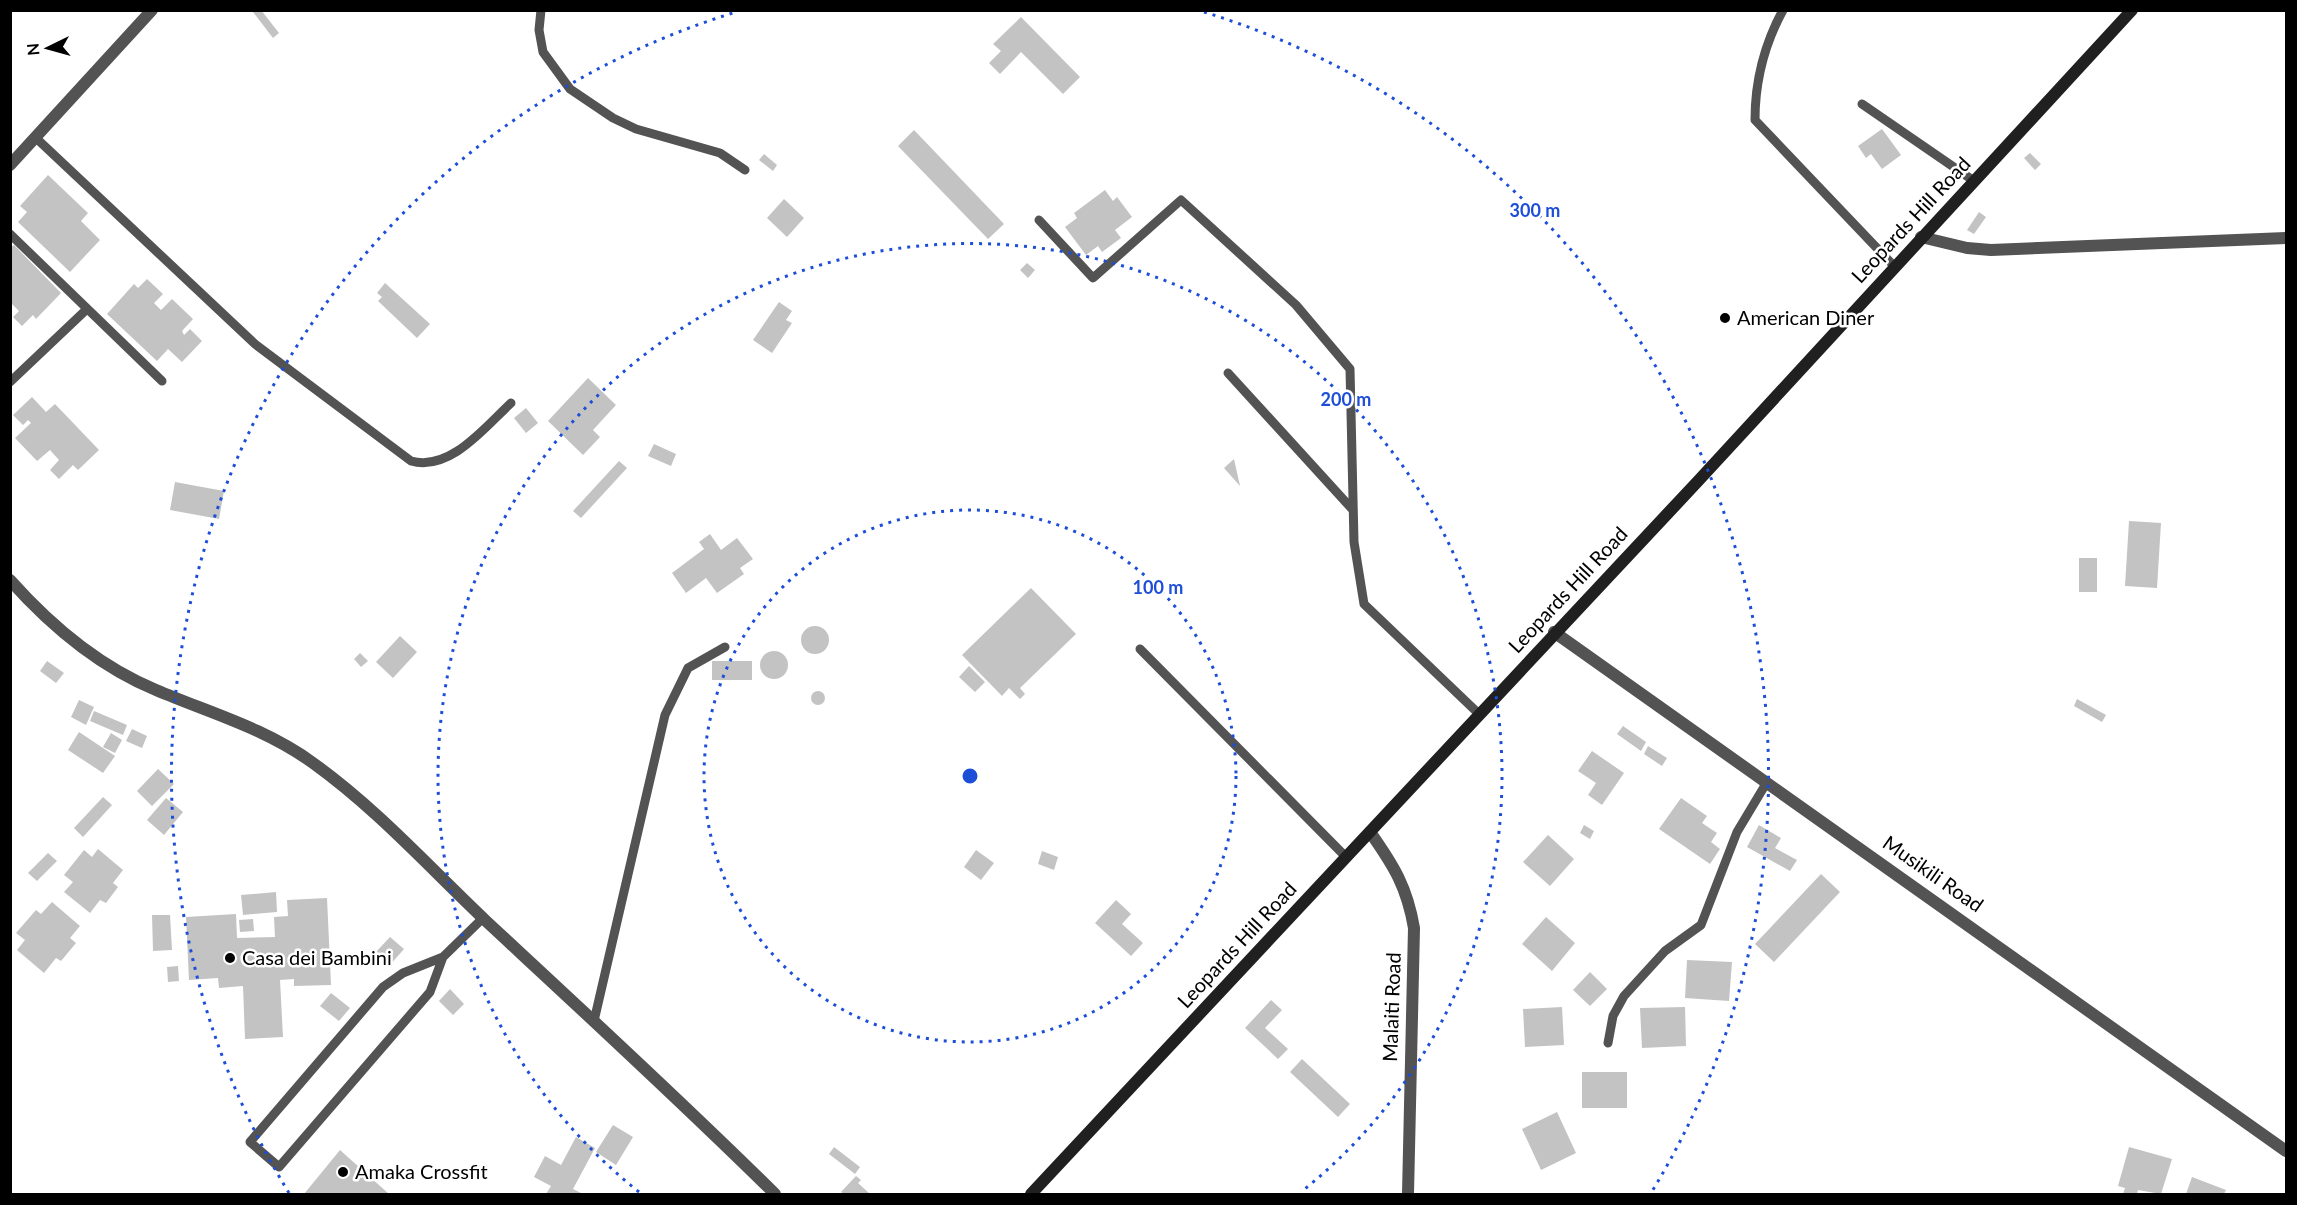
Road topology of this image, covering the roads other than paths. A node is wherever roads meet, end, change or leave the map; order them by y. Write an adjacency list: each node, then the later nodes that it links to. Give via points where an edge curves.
1 (152, 10): 6 (street)
2 (541, 10): 8 (lane, via 543,52 570,89 621,122 720,153)
3 (1783, 10): 14 (lane, via 1755,88 1755,120)
4 (2132, 10): 9 (main road, Leopards Hill Road)
5 (1862, 104): 9 (lane)
6 (36, 138): 7 (street); 19 (lane, via 255,344 411,460 429,464 452,455)
7 (10, 165)
8 (745, 170)
9 (1974, 181): 12 (main road, Leopards Hill Road)
10 (1039, 220): 20 (lane, via 1093,278 1181,200 1296,305 1350,369)
11 (10, 234): 15 (lane)
12 (1921, 237): 13 (street, via 1991,250); 14 (main road, Leopards Hill Road)
13 (2286, 238)
14 (1894, 266): 22 (main road, Leopards Hill Road)
15 (87, 309): 17 (lane); 18 (lane)
16 (1228, 373): 20 (lane)
17 (162, 381)
18 (10, 382)
19 (511, 403)
20 (1353, 510): 25 (lane, via 1364,604)
21 (10, 580): 29 (street, via 59,630 121,673 278,739 311,761 412,846)
22 (1554, 632): 25 (main road, Leopards Hill Road); 26 (street, Musikili Road)
23 (725, 647): 31 (lane, via 688,668 665,715)
24 (1140, 650): 28 (lane)
25 (1479, 714): 27 (main road, Leopards Hill Road)
26 (1767, 782): 32 (lane, via 1737,832 1701,925 1665,951 1624,996 1613,1016); 33 (street, Musikili Road)
27 (1370, 831): 28 (main road, Leopards Hill Road); 34 (street, Malaiti Road, via 1402,879 1414,928)
28 (1346, 857): 36 (main road, Leopards Hill Road)
29 (483, 918): 30 (lane); 31 (street)
30 (443, 957): 30 (lane, via 430,992 279,1167 249,1142 383,987 403,973)
31 (594, 1021): 35 (street)
32 (1608, 1043)
33 (2286, 1151)
34 (1406, 1193)
35 (775, 1194)
36 (1031, 1194)

